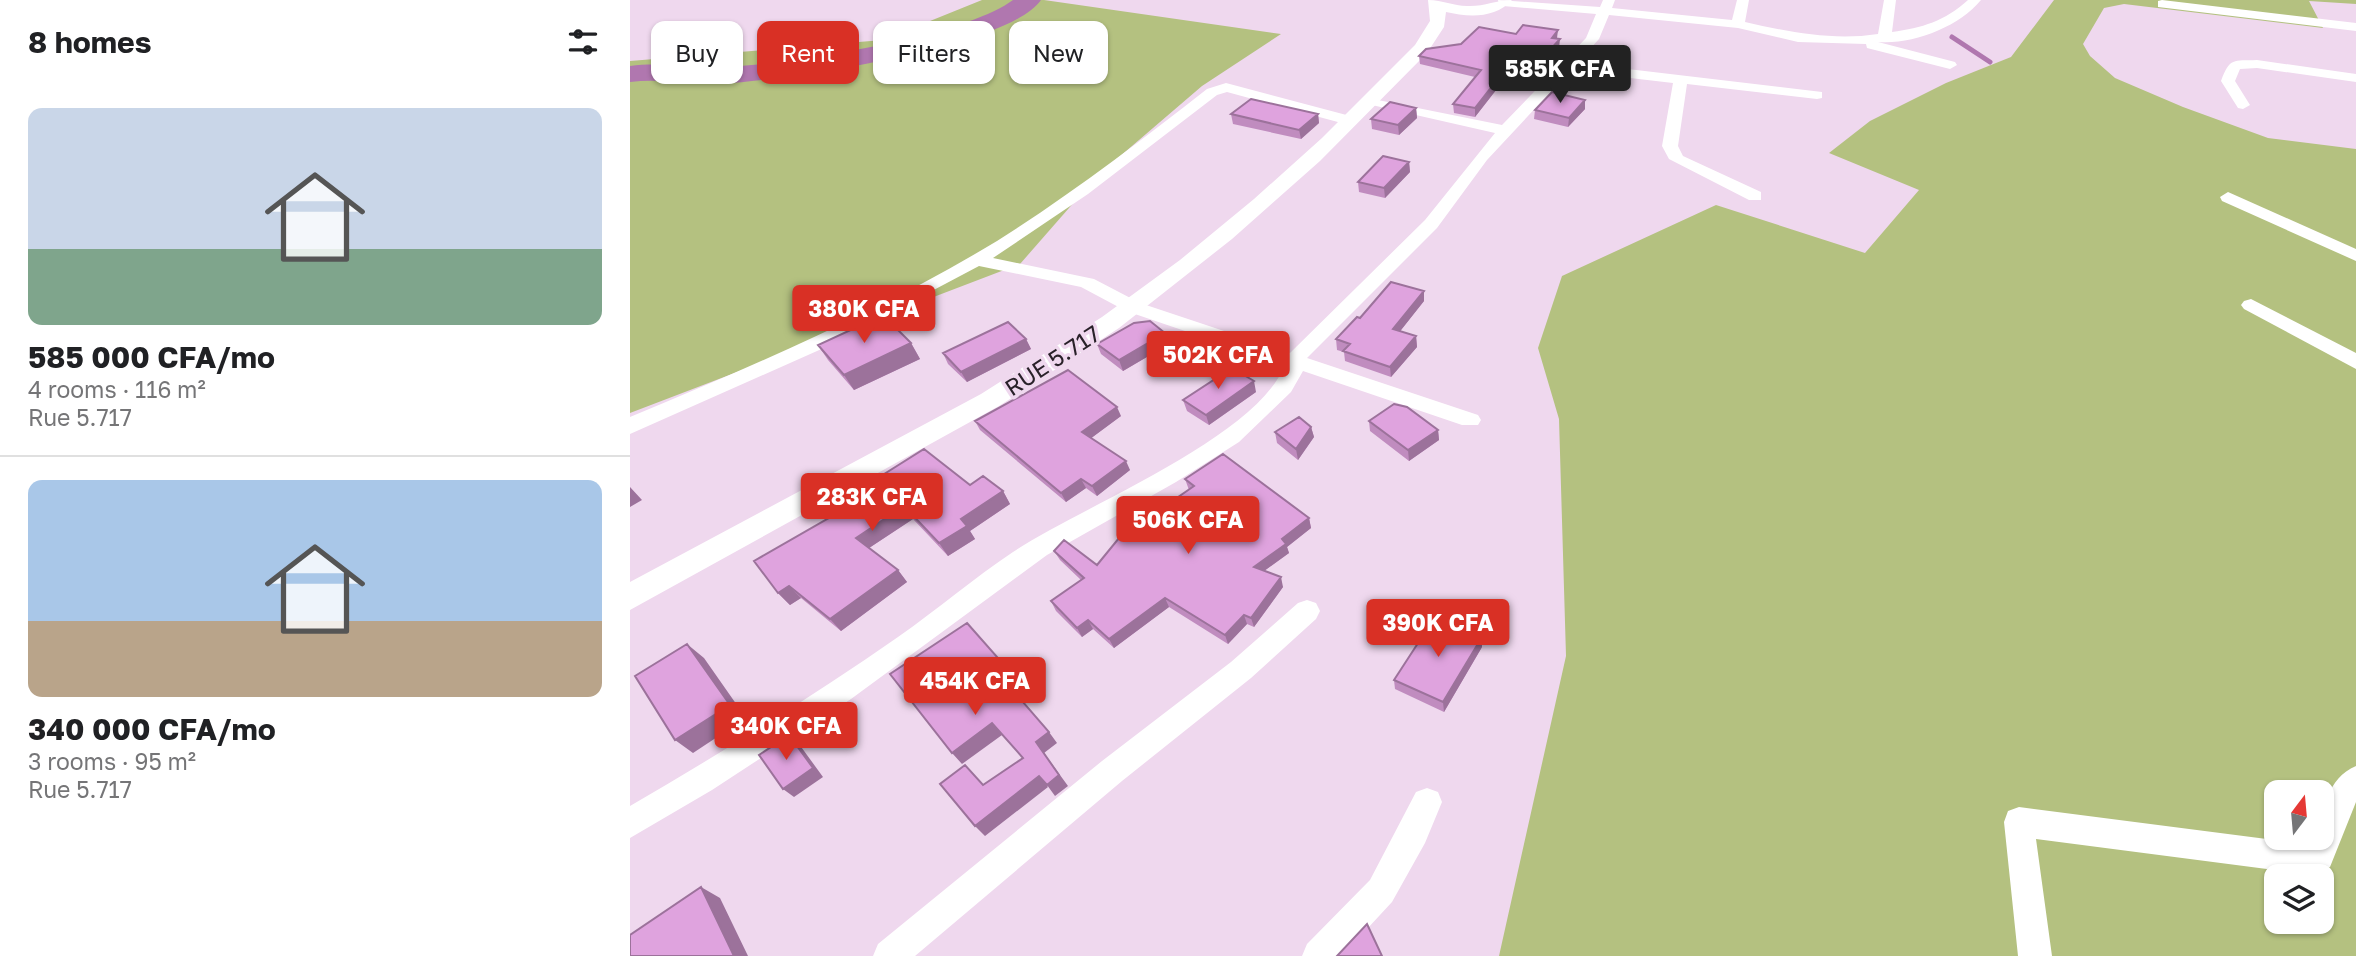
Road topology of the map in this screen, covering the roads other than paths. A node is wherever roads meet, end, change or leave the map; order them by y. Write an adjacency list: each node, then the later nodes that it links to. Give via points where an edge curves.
1 (1743, 0): 9 (street)
2 (1890, 0): 11 (street)
3 (1975, 0): 11 (street, via 1955,19)
4 (1436, 1): 8 (street); 13 (street, RUE 5.717, via 1441,14 1438,27)
5 (1503, 1): 7 (street); 8 (street)
6 (2162, 4): 10 (street)
7 (1606, 6): 9 (street); 15 (street, via 1592,39)
8 (1472, 11): 13 (street, RUE 5.717)
9 (1738, 24): 12 (street, via 1798,38)
10 (2356, 27)
11 (1884, 39): 12 (street)
12 (1860, 41): 14 (street)
13 (1421, 49): 19 (street, RUE 5.717)
14 (1950, 65)
15 (1566, 66): 17 (street); 22 (street)
16 (2356, 78): 20 (street, via 2234,65 2228,81)
17 (1681, 79): 18 (street); 23 (street, via 1670,146 1677,159)
18 (1817, 95)
19 (1368, 100): 21 (street, RUE 5.717); 22 (street)
20 (2244, 105)
21 (1349, 120): 26 (street, via 1226,87 1212,92 1126,159); 28 (street, RUE 5.717, via 1297,172)
22 (1507, 131): 29 (street, via 1481,157 1431,225)
23 (1755, 196)
24 (2228, 197): 25 (street)
25 (2356, 256)
26 (975, 260): 28 (street, via 1087,283); 32 (street, via 769,366)
27 (2251, 305): 30 (street)
28 (1133, 307): 29 (street); 33 (street, RUE 5.717, via 990,400)
29 (1296, 359): 31 (street); 37 (street, via 1287,383 1264,409 1195,459 1036,549 911,643 752,750)
30 (2356, 362)
31 (1470, 419)
32 (630, 426)
33 (630, 597)
34 (1307, 611): 38 (street)
35 (2356, 780): 40 (street, via 2347,788 2319,856 2290,858 2020,821)
36 (1427, 802): 39 (street, via 1381,891)
37 (630, 823)
38 (890, 956)
39 (1319, 956)
40 (2035, 956)

